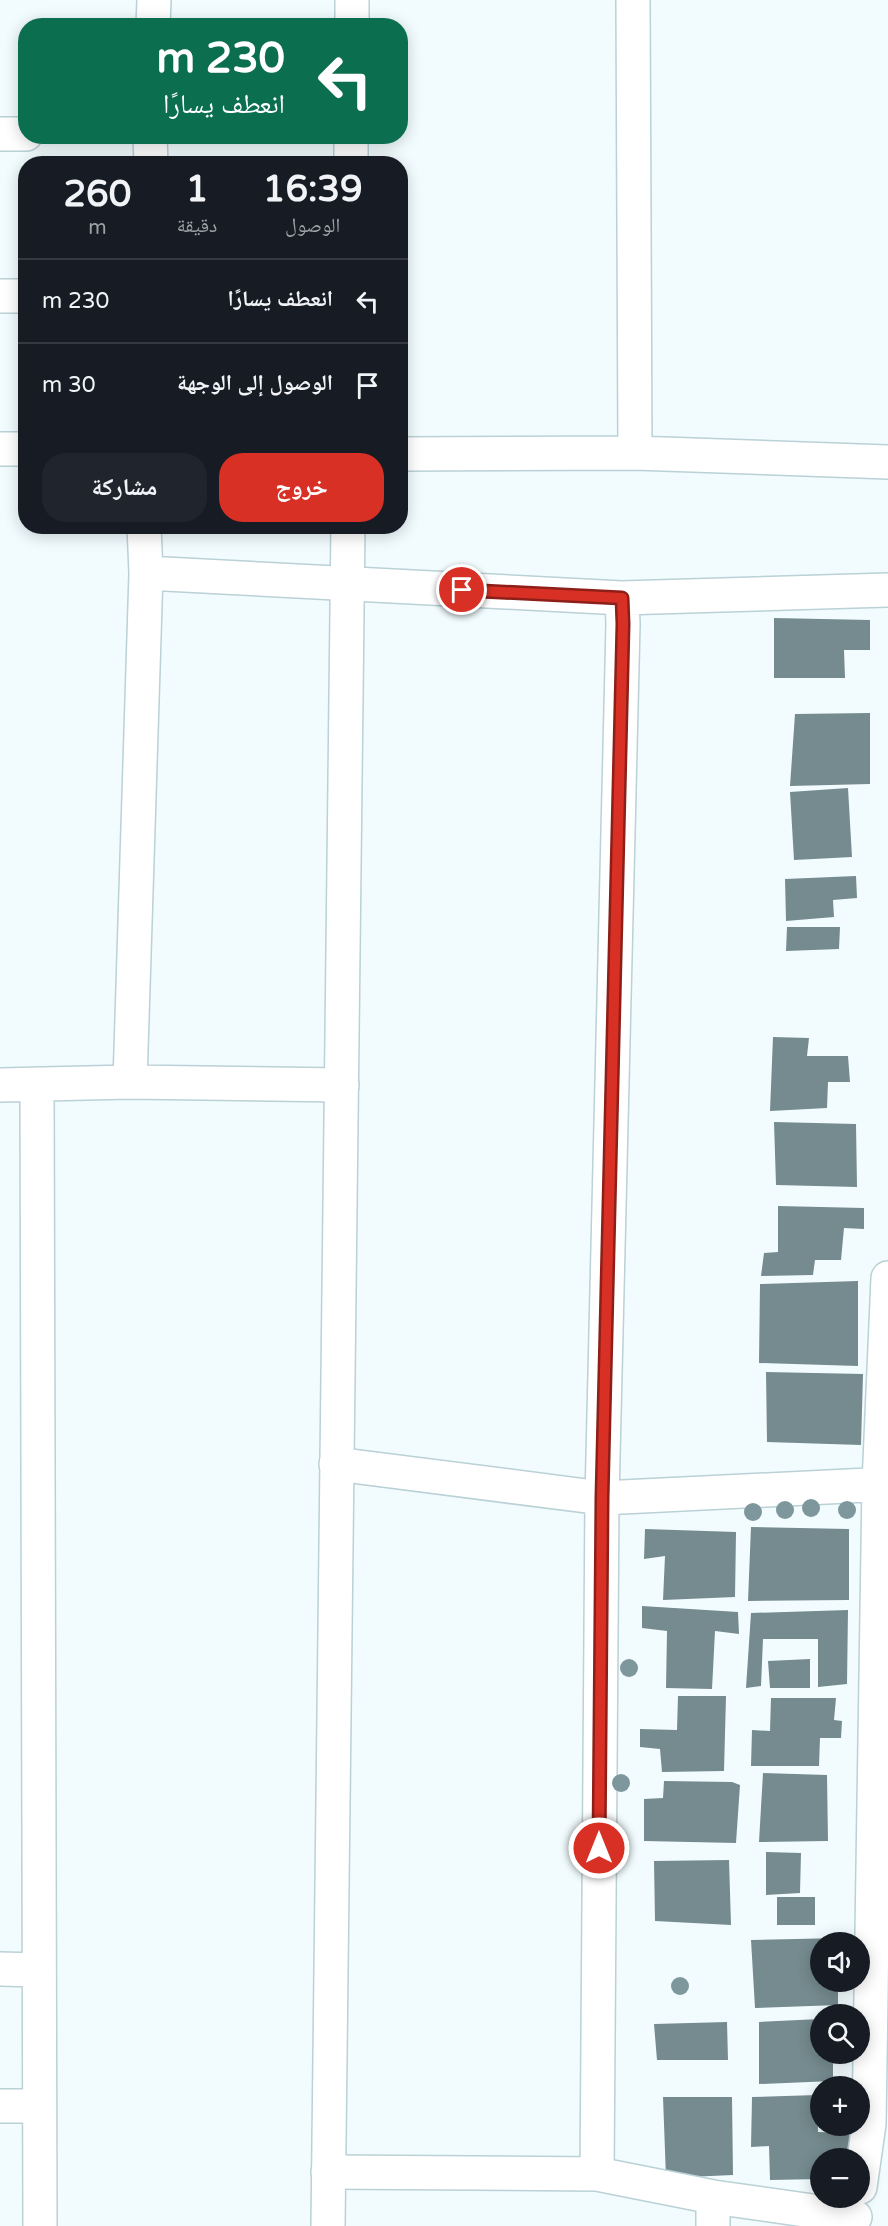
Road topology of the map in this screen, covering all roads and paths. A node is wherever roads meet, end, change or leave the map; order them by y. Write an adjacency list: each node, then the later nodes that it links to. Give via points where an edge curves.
1 (154, 0): 4 (street)
2 (352, 0): 5 (street)
3 (633, 0): 12 (street)
4 (153, 18)
5 (352, 18)
6 (0, 134): 7 (street)
7 (18, 134)
8 (0, 296): 9 (street)
9 (18, 296)
10 (0, 449): 11 (street)
11 (18, 449)
12 (635, 453): 13 (street); 14 (street)
13 (408, 454)
14 (888, 462)
15 (144, 534): 17 (street)
16 (348, 534): 18 (street)
17 (146, 573): 18 (street); 21 (street)
18 (348, 584): 20 (street); 24 (street)
19 (888, 590): 20 (street)
20 (622, 598): 28 (street)
21 (130, 1082): 22 (street); 24 (street)
22 (37, 1083): 23 (street); 30 (street)
23 (0, 1085)
24 (342, 1086): 26 (street)
25 (888, 1278): 27 (street)
26 (336, 1464): 28 (street); 35 (street)
27 (883, 1484): 28 (street); 33 (street)
28 (602, 1498): 36 (street)
29 (0, 1969): 30 (street)
30 (39, 1970): 32 (street)
31 (0, 2106): 32 (street)
32 (39, 2106): 39 (street)
33 (879, 2124): 34 (street)
34 (870, 2156)
35 (328, 2172): 36 (street); 40 (street)
36 (597, 2175): 38 (street)
37 (827, 2208): 38 (street)
38 (713, 2212)
39 (40, 2226)
40 (328, 2226)

